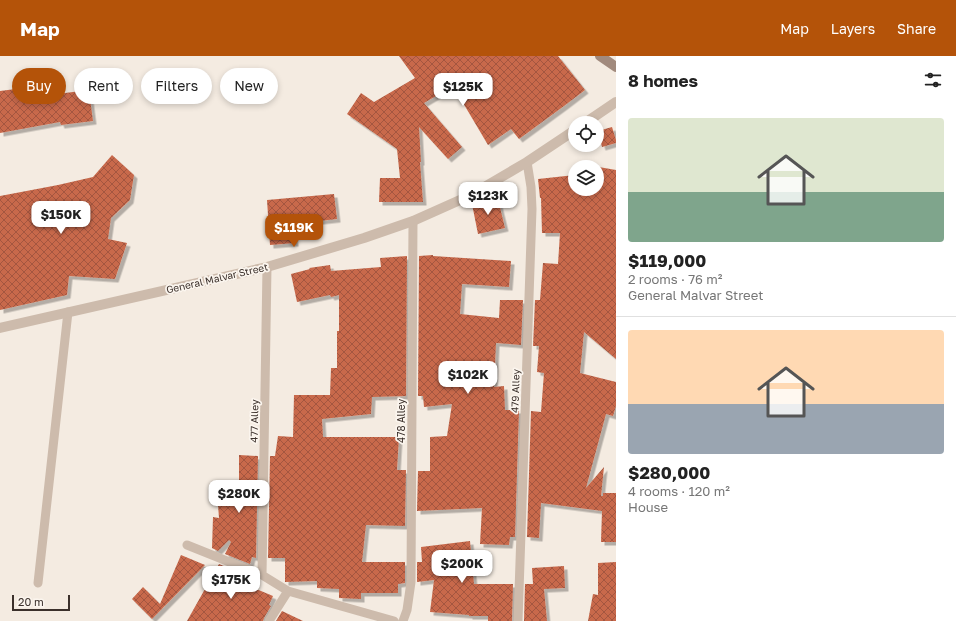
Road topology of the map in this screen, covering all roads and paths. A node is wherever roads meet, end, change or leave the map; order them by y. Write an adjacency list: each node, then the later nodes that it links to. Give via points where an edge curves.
1 (600, 56): 2 (main road)
2 (616, 67)
3 (616, 102): 4 (street)
4 (595, 116)
5 (568, 135): 6 (street, General Malvar Street)
6 (527, 162): 7 (street, General Malvar Street, via 469,196); 18 (lane, 479 Alley, via 532,209)
7 (413, 221): 8 (street, General Malvar Street); 17 (lane, 478 Alley, via 411,582)
8 (267, 266): 9 (street, General Malvar Street); 12 (lane, 477 Alley)
9 (68, 312): 10 (street, General Malvar Street); 13 (lane)
10 (0, 328)
11 (187, 545): 12 (lane)
12 (262, 576): 14 (lane)
13 (38, 583)
14 (288, 590): 15 (lane); 16 (lane)
15 (269, 621)
16 (394, 621)
17 (403, 621)
18 (518, 621)

